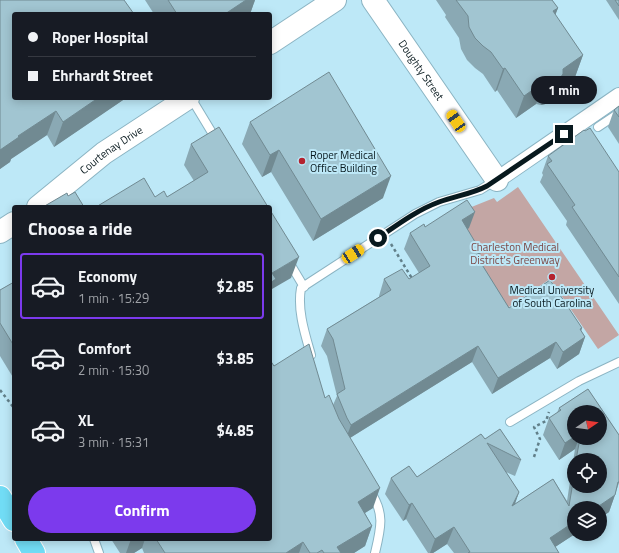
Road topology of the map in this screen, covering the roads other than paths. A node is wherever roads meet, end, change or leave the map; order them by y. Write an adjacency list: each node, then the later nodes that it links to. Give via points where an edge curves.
1 (335, 0): 3 (street)
2 (373, 0): 10 (street, Doughty Street)
3 (272, 42)
4 (619, 96): 10 (street)
5 (183, 100): 11 (street, Courtenay Drive, via 104,154)
6 (185, 100): 9 (lane)
7 (619, 113): 8 (lane)
8 (598, 127)
9 (222, 149)
10 (497, 180): 15 (lane, via 480,190 439,202 414,214)
11 (40, 205)
12 (12, 224): 13 (street)
13 (0, 232)
14 (286, 256): 15 (lane)
15 (304, 287): 17 (lane, via 299,300)
16 (619, 362): 18 (lane, via 551,397)
17 (313, 364)
18 (510, 422)
19 (365, 482): 26 (lane, via 376,499 380,512)
20 (0, 497): 21 (main road)
21 (12, 517)
22 (27, 541): 24 (main road)
23 (95, 541): 25 (lane)
24 (34, 553)
25 (99, 553)
26 (375, 553)

